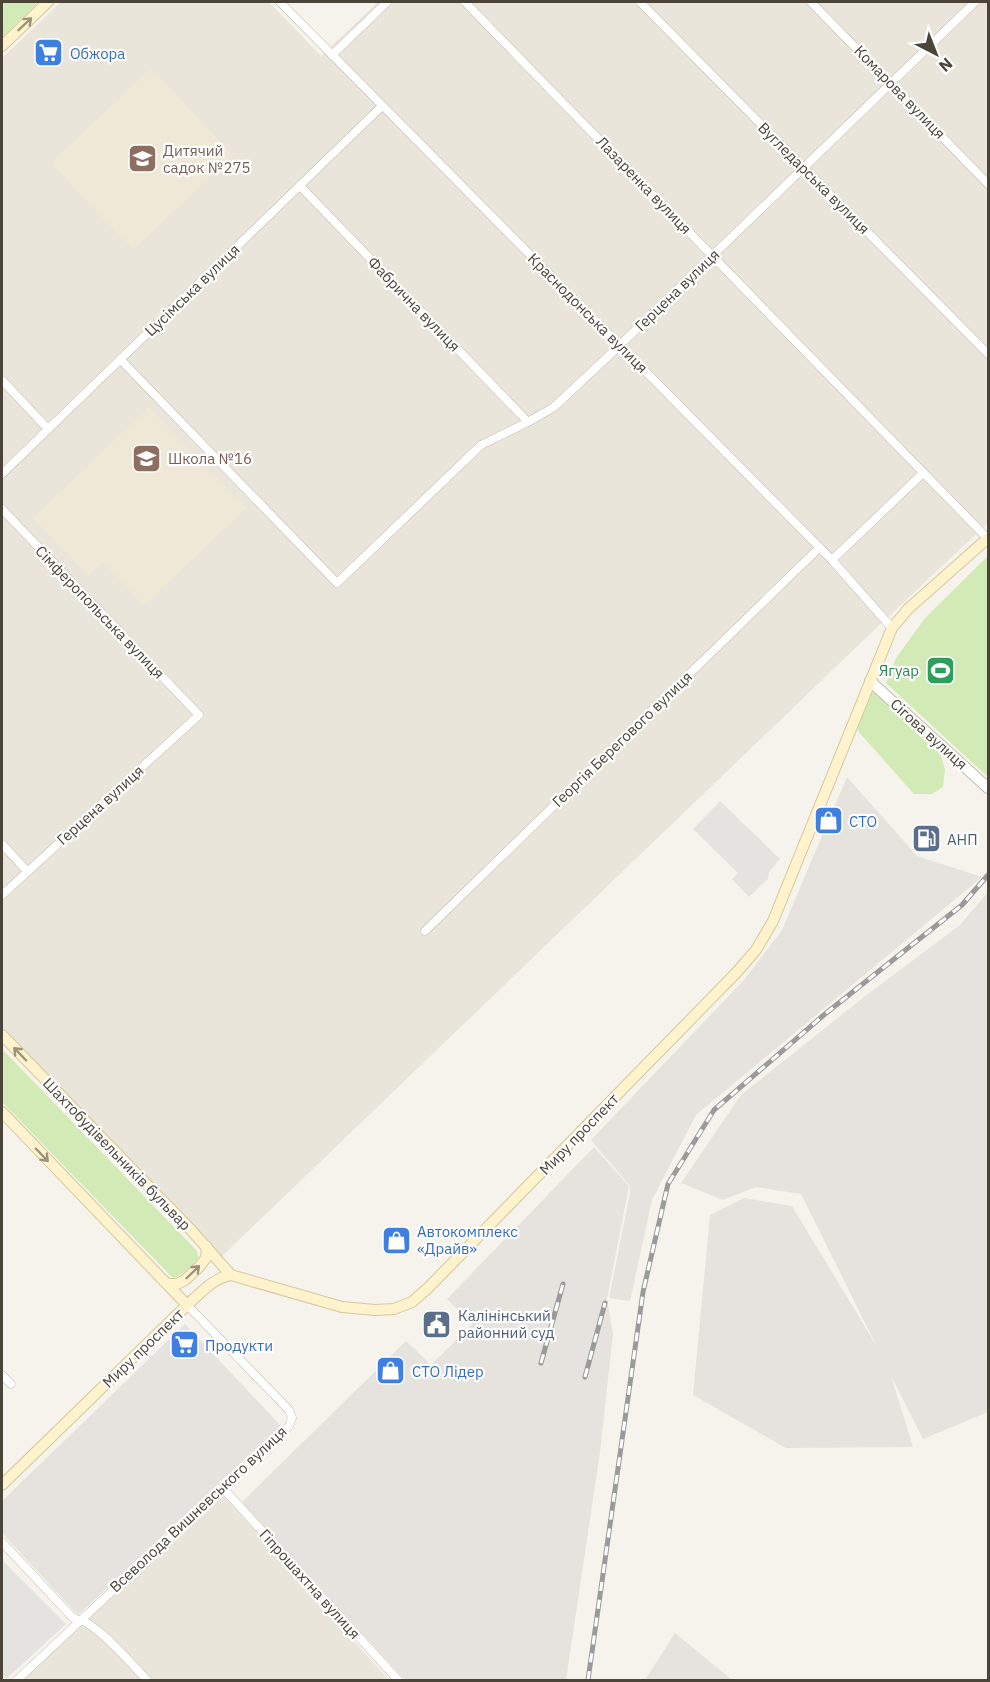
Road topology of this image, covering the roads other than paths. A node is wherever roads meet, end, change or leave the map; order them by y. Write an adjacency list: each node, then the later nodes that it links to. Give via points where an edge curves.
1 (48, 2): 8 (main road, one-way to 1)
2 (280, 2): 9 (street, Краснодонська вулиця)
3 (387, 2): 9 (street)
4 (465, 2): 15 (street, Лазаренка вулиця)
5 (640, 2): 12 (street, Вугледарська вулиця)
6 (811, 2): 10 (street, Комарова вулиця)
7 (975, 2): 10 (street, Герцена вулиця)
8 (2, 46)
9 (332, 55): 11 (street, Краснодонська вулиця)
10 (891, 82): 12 (street, Герцена вулиця); 13 (street, Комарова вулиця)
11 (382, 106): 14 (street, Цусімська вулиця); 16 (street, Краснодонська вулиця)
12 (804, 167): 15 (street, Герцена вулиця); 17 (street, Вугледарська вулиця)
13 (988, 184)
14 (300, 186): 18 (street, Цусімська вулиця); 20 (street, Фабрична вулиця)
15 (712, 256): 16 (street, Герцена вулиця); 22 (street, Лазаренка вулиця)
16 (620, 346): 20 (street, Герцена вулиця, via 554,407); 26 (street, Краснодонська вулиця)
17 (988, 354)
18 (120, 359): 20 (street, Герцена вулиця, via 337,583 481,445); 21 (street, Цусімська вулиця)
19 (2, 380): 21 (street)
20 (528, 422)
21 (48, 429): 23 (street, Цусімська вулиця)
22 (923, 473): 25 (street, Лазаренка вулиця); 27 (street)
23 (2, 474)
24 (2, 509): 30 (street, Сімферопольська вулиця)
25 (988, 539): 28 (main road, Миру проспект, via 908,609)
26 (819, 548): 27 (street, Краснодонська вулиця); 35 (street, Георгія Берегового вулиця)
27 (832, 560): 28 (street, Краснодонська вулиця)
28 (892, 628): 29 (main road, Миру проспект)
29 (870, 681): 31 (street, Сігова вулиця); 39 (main road, Миру проспект, via 773,921 756,951 428,1288 412,1302 394,1310 375,1310 342,1306)
30 (199, 715): 33 (street, Герцена вулиця)
31 (988, 788)
32 (2, 844): 33 (street)
33 (27, 871): 34 (street, Герцена вулиця)
34 (2, 895)
35 (425, 931)
36 (2, 1035): 38 (main road, Шахтобудівельників бульвар, one-way to 36)
37 (2, 1112): 40 (main road, one-way to 40)
38 (207, 1247): 39 (main road, Шахтобудівельників бульвар); 40 (main road, one-way to 38, via 185,1280 206,1258)
39 (231, 1275): 41 (main road, Миру проспект, via 215,1280)
40 (167, 1284): 41 (main road)
41 (188, 1305): 44 (main road, Миру проспект); 45 (street, Всеволода Вишневського вулиця, via 289,1410 291,1418 289,1426)
42 (2, 1375): 43 (street)
43 (10, 1384)
44 (2, 1485)
45 (222, 1487): 47 (street, Всеволода Вишневського вулиця); 50 (street, Гіпрошахтна вулиця)
46 (2, 1542): 47 (street, via 72,1617)
47 (81, 1619): 48 (street, Всеволода Вишневського вулиця); 49 (street, via 96,1628)
48 (17, 1680)
49 (147, 1680)
50 (398, 1680)

